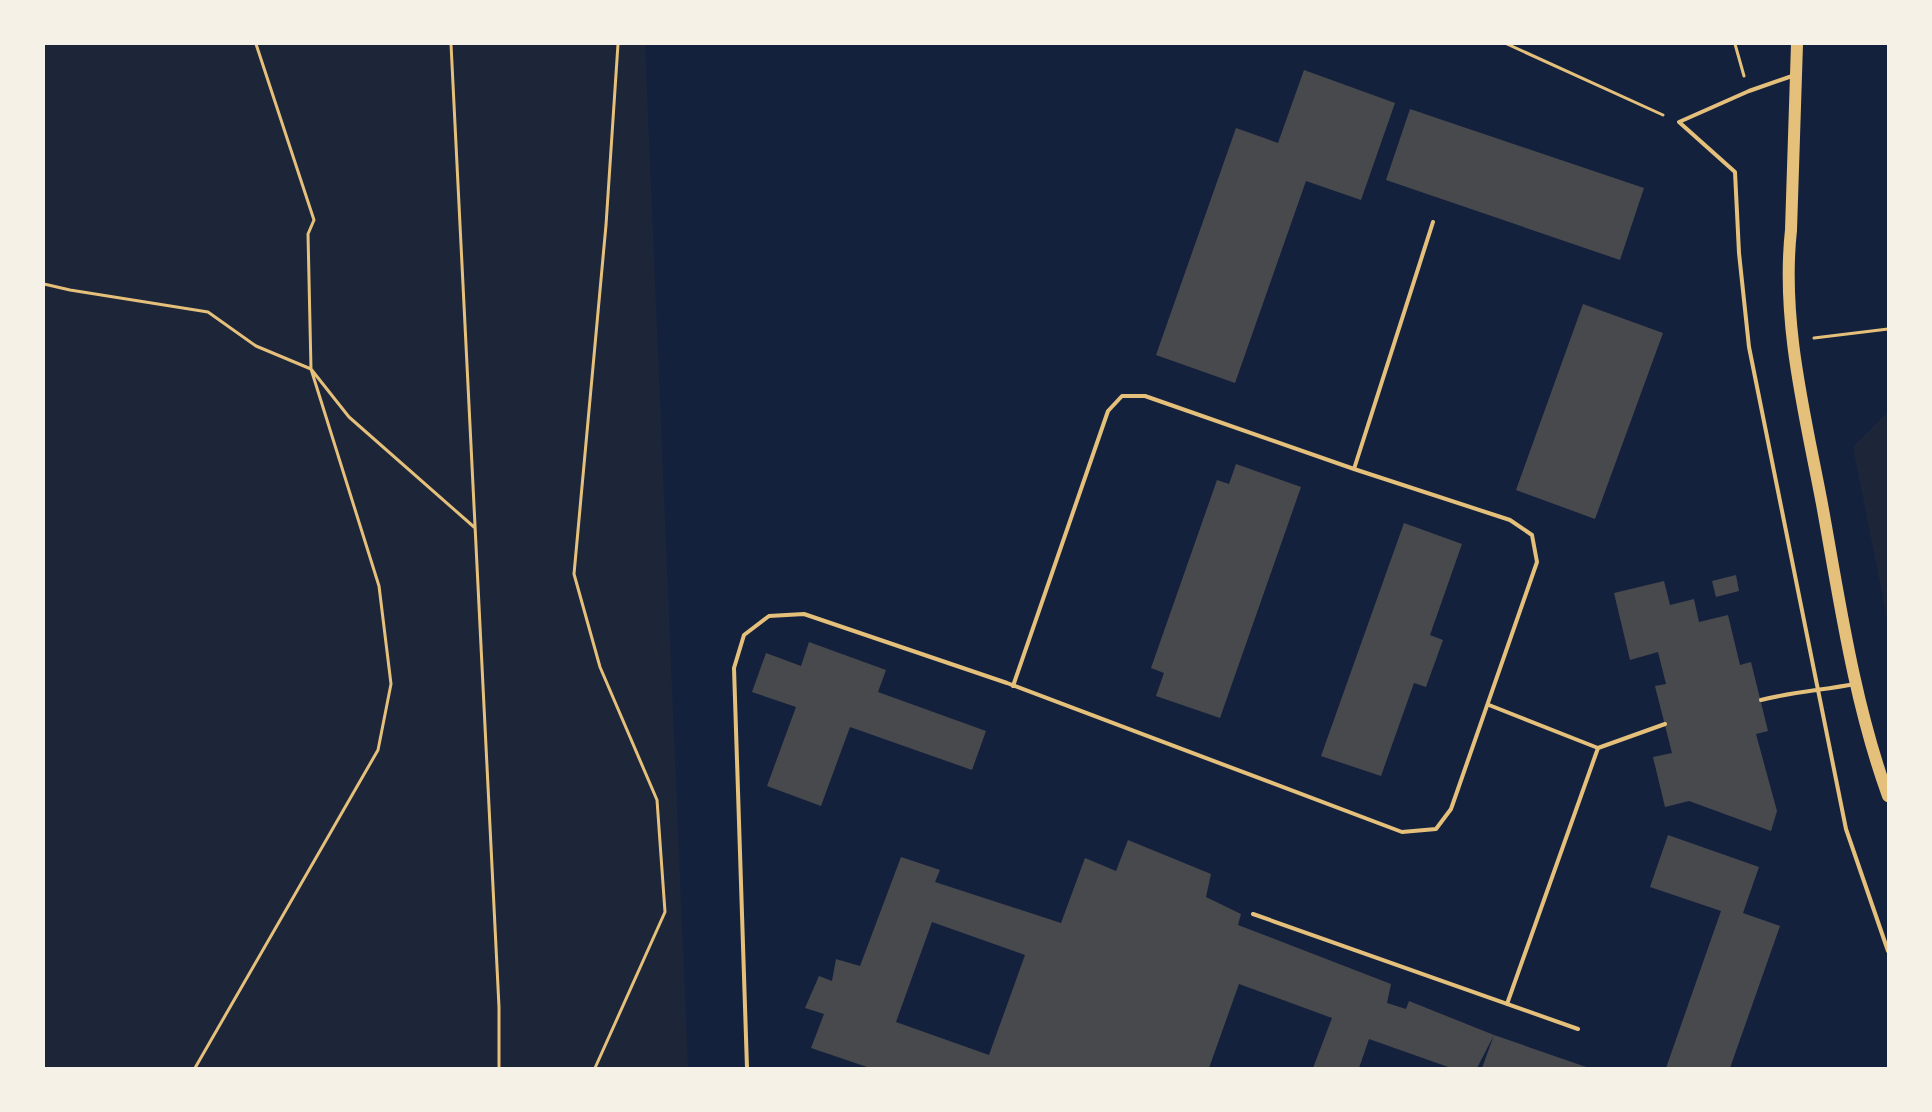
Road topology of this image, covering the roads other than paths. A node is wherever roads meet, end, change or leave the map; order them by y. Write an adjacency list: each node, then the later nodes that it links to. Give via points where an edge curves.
1 (1797, 44): 2 (main road)
2 (1797, 74): 5 (main road, via 1789,251 1792,340); 7 (lane, via 1680,122 1735,172 1749,347)
3 (1432, 222): 4 (lane)
4 (1354, 468): 6 (lane, via 1145,396 1122,396 1108,411); 9 (lane, via 1510,520 1532,535 1537,562)
5 (1855, 684): 7 (lane); 12 (main road, via 1874,758)
6 (1013, 686): 9 (lane, via 1402,832 1436,830 1451,808); 17 (lane, via 804,614 770,616 744,635 734,668)
7 (1817, 691): 8 (lane); 14 (lane, via 1846,829)
8 (1761, 700)
9 (1489, 705): 11 (lane)
10 (1665, 724): 11 (lane)
11 (1598, 748): 15 (lane)
12 (1888, 796)
13 (1253, 914): 15 (lane)
14 (1888, 951)
15 (1507, 1004): 16 (lane)
16 (1578, 1030)
17 (747, 1068)

